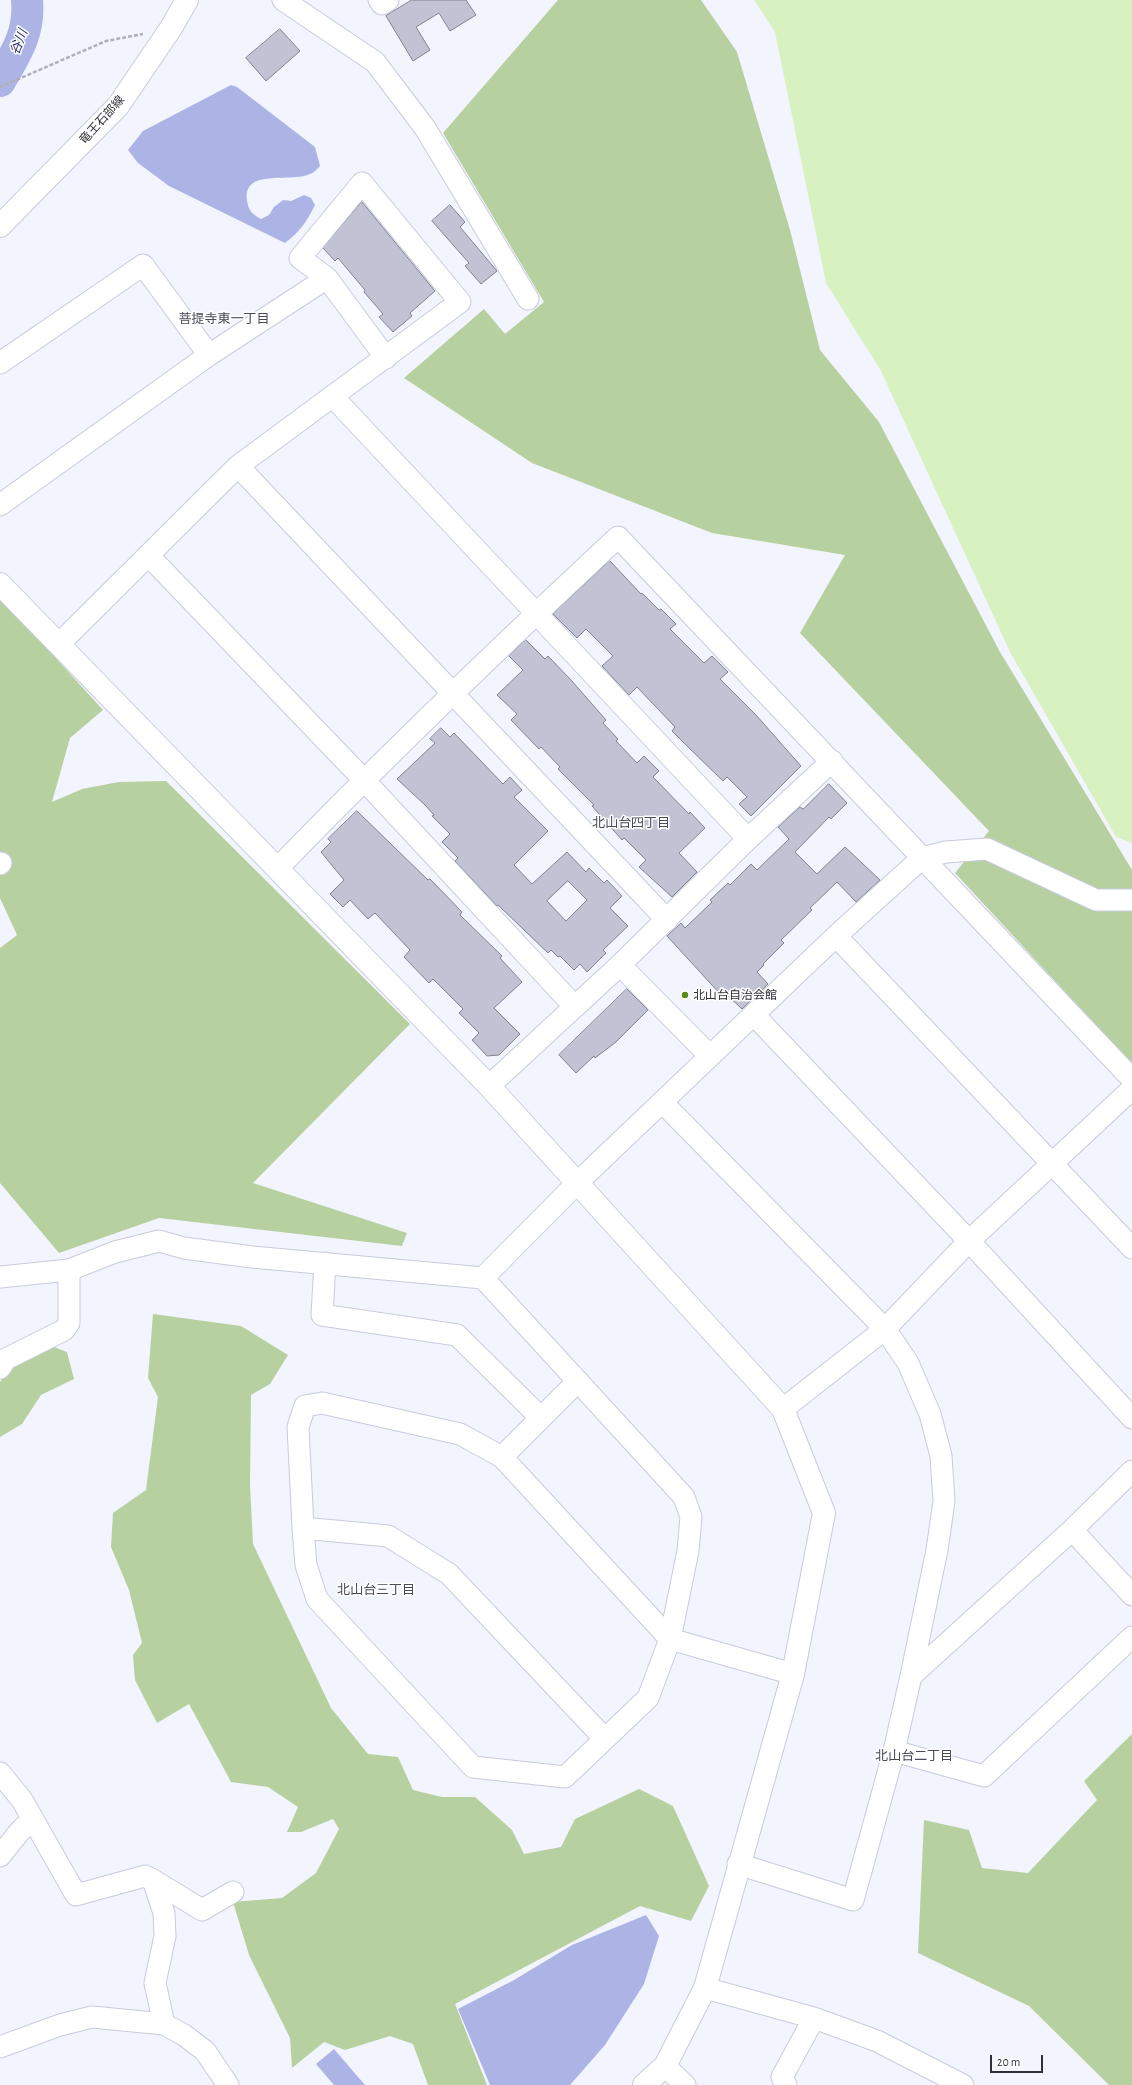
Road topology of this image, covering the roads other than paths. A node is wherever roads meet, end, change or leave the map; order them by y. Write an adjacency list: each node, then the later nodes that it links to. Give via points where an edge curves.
1 (188, 0): 5 (street, 竜王石部線, via 118,106)
2 (283, 0): 7 (street, via 375,62 425,128)
3 (379, 0): 4 (street, via 382,4)
4 (388, 0)
5 (0, 226)
6 (327, 278): 8 (street); 9 (street); 9 (street, via 300,258 362,183 460,302)
7 (528, 299)
8 (209, 355): 10 (street, via 143,265); 13 (street)
9 (386, 358): 11 (street)
10 (0, 363)
11 (333, 397): 12 (street); 16 (street)
12 (238, 466): 14 (street); 18 (street)
13 (0, 505)
14 (148, 555): 17 (street); 20 (street)
15 (0, 584): 17 (street)
16 (536, 614): 18 (street); 19 (street, via 618,537); 21 (street)
17 (59, 644): 23 (street)
18 (454, 693): 20 (street); 25 (street)
19 (832, 761): 21 (street); 22 (street)
20 (363, 779): 23 (street); 28 (street)
21 (748, 839): 25 (street)
22 (922, 858): 24 (street, via 946,852 987,849 1096,900); 26 (street); 31 (street)
23 (278, 868): 32 (street)
24 (1132, 900)
25 (667, 920): 27 (street)
26 (836, 936): 29 (street); 35 (street)
27 (620, 965): 28 (street); 30 (street)
28 (575, 1007): 32 (street)
29 (754, 1015): 30 (street); 37 (street)
30 (710, 1056): 34 (street)
31 (1132, 1079)
32 (489, 1086): 36 (street)
33 (1132, 1089): 35 (street)
34 (662, 1102): 36 (street); 43 (street)
35 (1052, 1162): 37 (street); 38 (street)
36 (577, 1183): 42 (street); 46 (street)
37 (968, 1241): 43 (street); 48 (street)
38 (1132, 1248)
39 (325, 1263): 40 (street, via 192,1249 159,1242 115,1252); 42 (street); 47 (street, via 322,1315 457,1335)
40 (69, 1270): 41 (street); 44 (street, via 70,1323 64,1330 6,1359)
41 (0, 1277)
42 (483, 1278): 45 (street)
43 (885, 1329): 46 (street); 57 (street, via 908,1363 930,1414 941,1456 944,1501 937,1550)
44 (0, 1368)
45 (578, 1380): 47 (street); 55 (street, via 684,1497 689,1511 691,1518 688,1551)
46 (783, 1409): 56 (street, via 824,1513)
47 (541, 1418): 49 (street)
48 (1132, 1418)
49 (502, 1457): 51 (street, via 460,1434 322,1403 305,1406 298,1427); 55 (street)
50 (1132, 1471): 52 (street)
51 (302, 1528): 58 (street, via 388,1536 449,1574); 58 (street, via 306,1565 317,1599 473,1768 565,1777)
52 (1072, 1530): 53 (street); 57 (street)
53 (1132, 1595)
54 (1132, 1637): 59 (street, via 984,1776)
55 (670, 1639): 56 (street); 58 (street, via 648,1698)
56 (793, 1674): 63 (street)
57 (911, 1676): 59 (street)
58 (606, 1739)
59 (894, 1752): 63 (street, via 853,1900)
60 (0, 1773): 61 (street, via 22,1800)
61 (33, 1819): 62 (street); 64 (street, via 76,1895 145,1876)
62 (0, 1856)
63 (738, 1864): 66 (street)
64 (153, 1880): 65 (street, via 202,1910); 68 (street, via 164,1913 165,1936 155,1984)
65 (233, 1892)
66 (705, 1988): 67 (street); 70 (street)
67 (814, 2018): 74 (street, via 782,2077); 75 (street, via 877,2041)
68 (164, 2024): 69 (street, via 92,2017 60,2025); 71 (street, via 205,2051)
69 (0, 2047)
70 (665, 2066): 72 (street); 73 (street)
71 (228, 2085)
72 (644, 2085)
73 (685, 2085)
74 (786, 2085)
75 (963, 2085)

